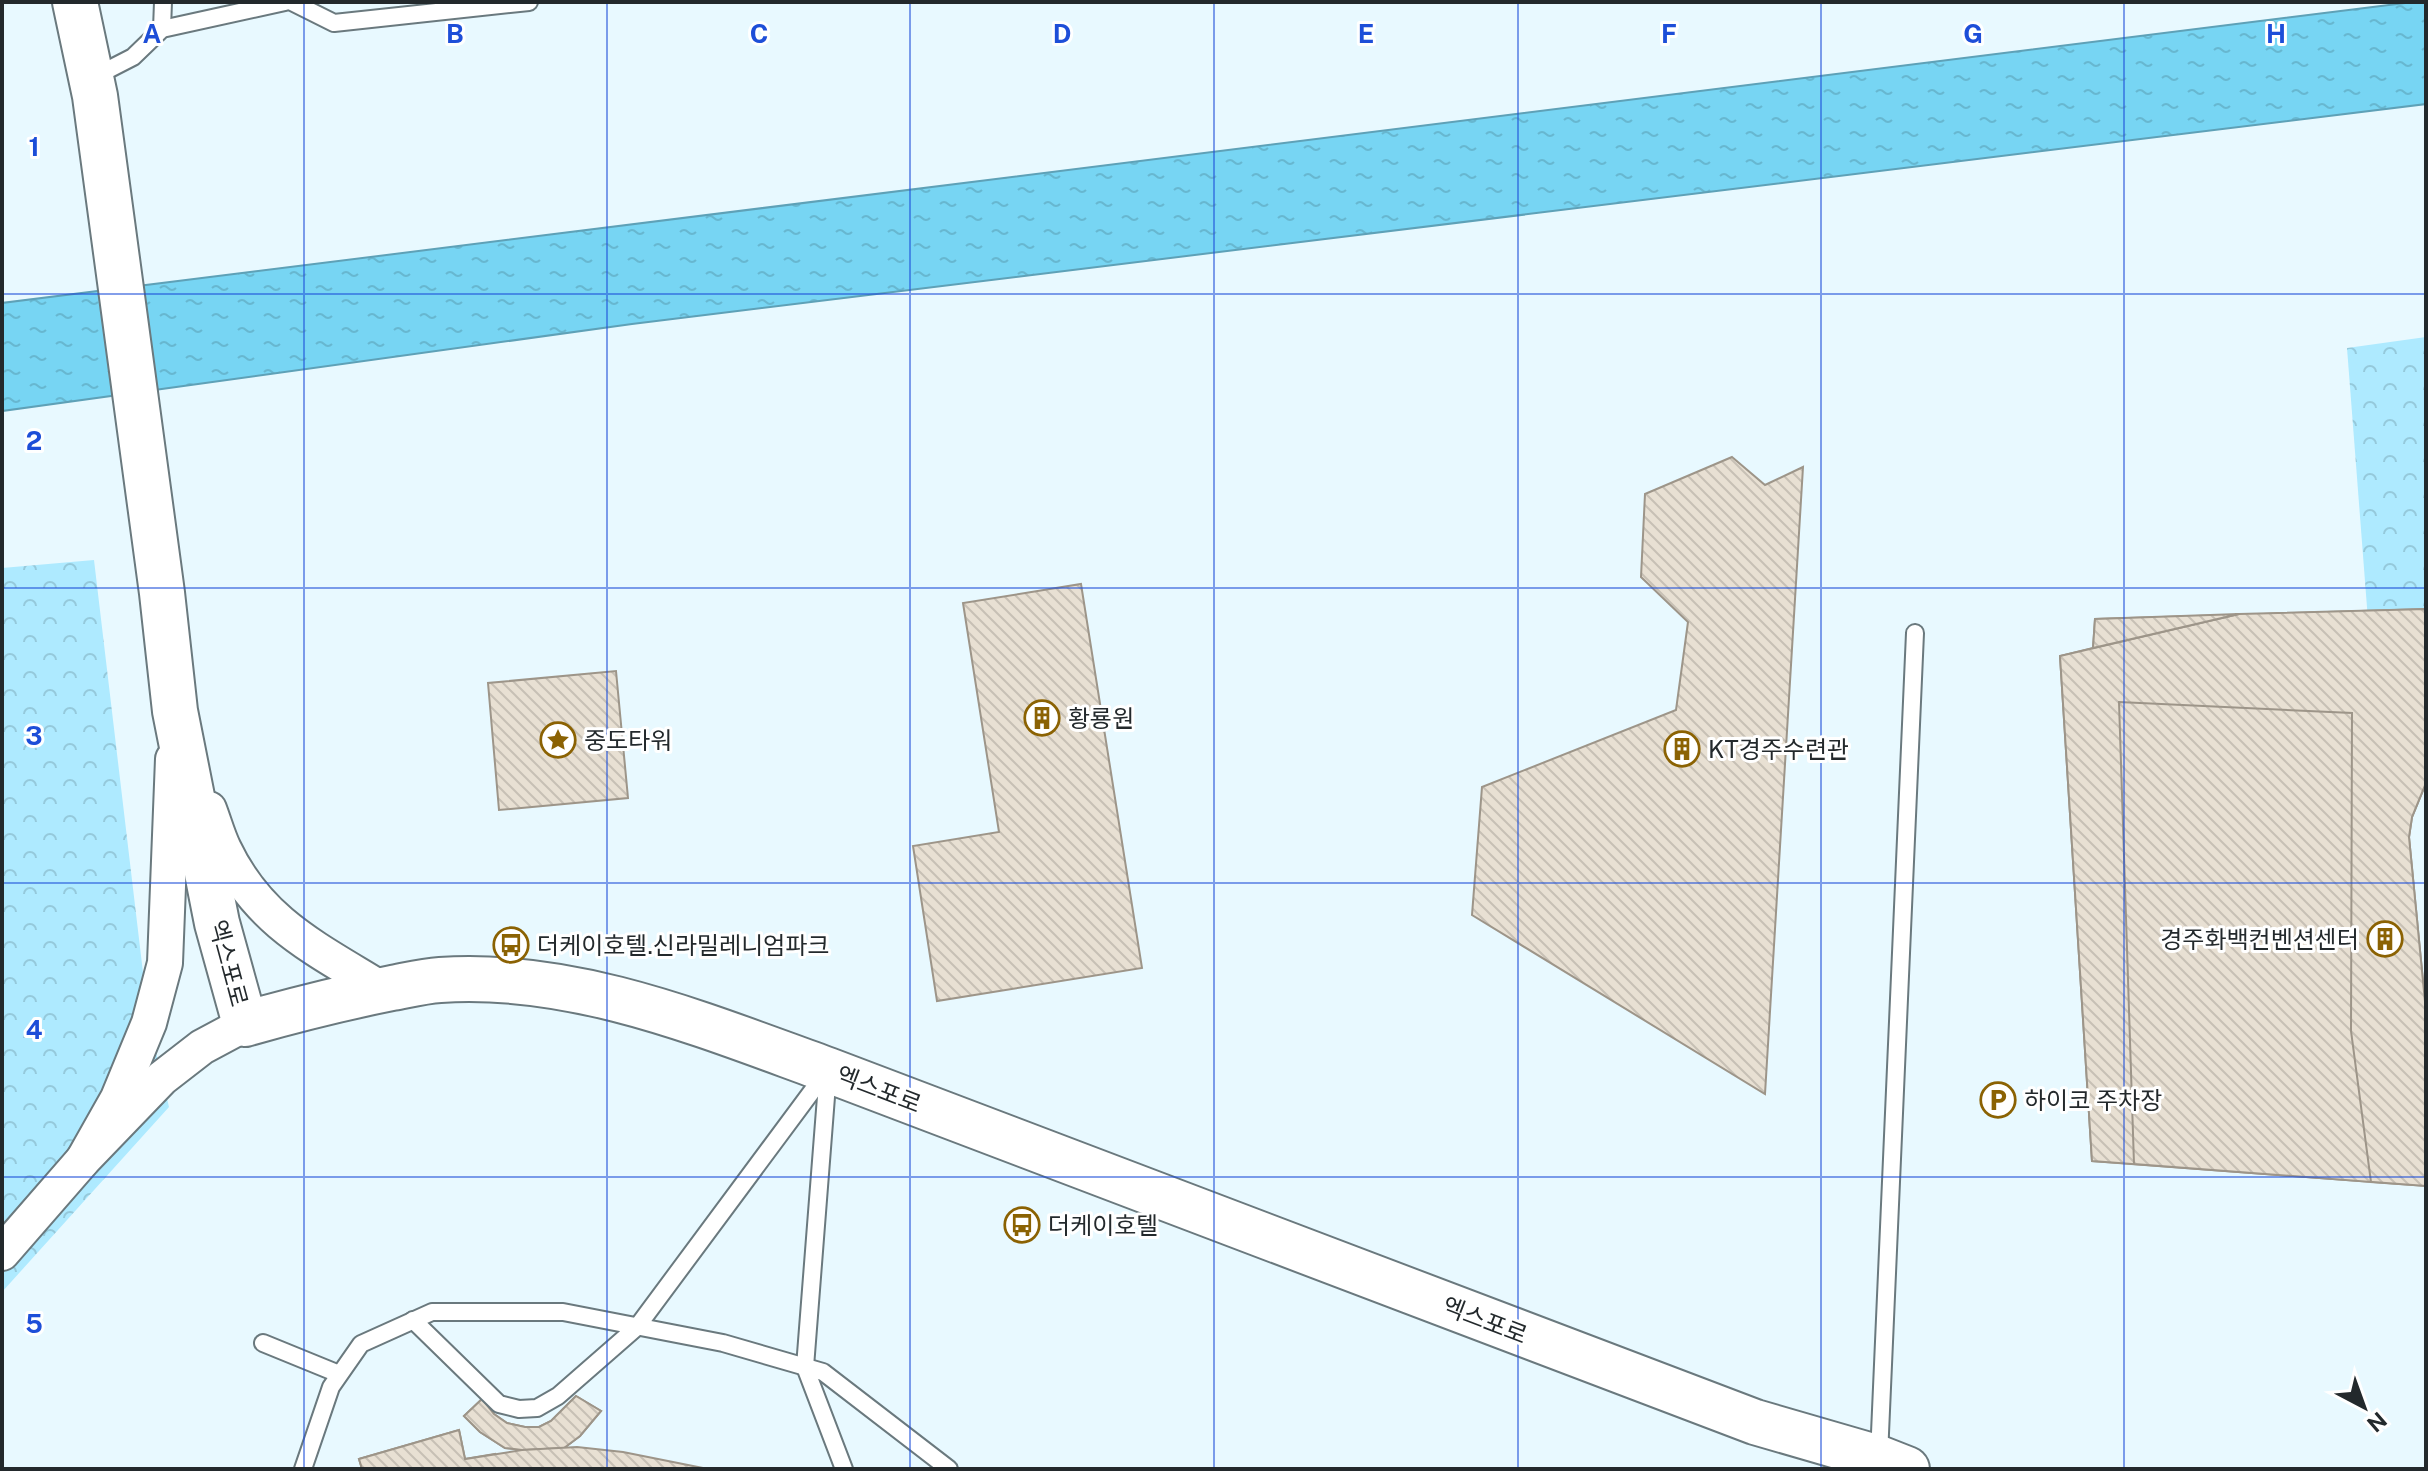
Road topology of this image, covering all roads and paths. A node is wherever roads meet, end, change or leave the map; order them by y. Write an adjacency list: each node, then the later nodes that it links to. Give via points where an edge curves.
1 (75, 2): 7 (main road)
2 (163, 2): 6 (lane)
3 (285, 2): 6 (lane)
4 (292, 2): 5 (lane, via 334,23)
5 (529, 2)
6 (162, 29): 7 (lane)
7 (93, 87): 9 (main road, 엑스포로)
8 (1915, 633): 20 (lane)
9 (175, 711): 10 (street, via 223,848 257,901 294,935); 11 (main road, 엑스포로, via 217,923); 13 (street, via 165,963 129,1073)
10 (383, 990): 11 (main road, 엑스포로); 12 (main road, 엑스포로, via 438,980 507,979 577,988 689,1020)
11 (245, 1024): 13 (street, via 202,1047 162,1078)
12 (828, 1070): 16 (lane); 18 (lane); 20 (main road, 엑스포로, via 1755,1422)
13 (83, 1160): 14 (street)
14 (2, 1253)
15 (413, 1320): 16 (lane, via 432,1312 563,1312); 16 (lane, via 499,1404 519,1409 537,1408 558,1396); 19 (lane, via 361,1344)
16 (637, 1327): 18 (lane, via 723,1343)
17 (263, 1343): 19 (lane)
18 (805, 1367): 22 (lane); 23 (lane, via 823,1372)
19 (339, 1374): 21 (lane)
20 (1893, 1464)
21 (303, 1469)
22 (844, 1469)
23 (949, 1469)

